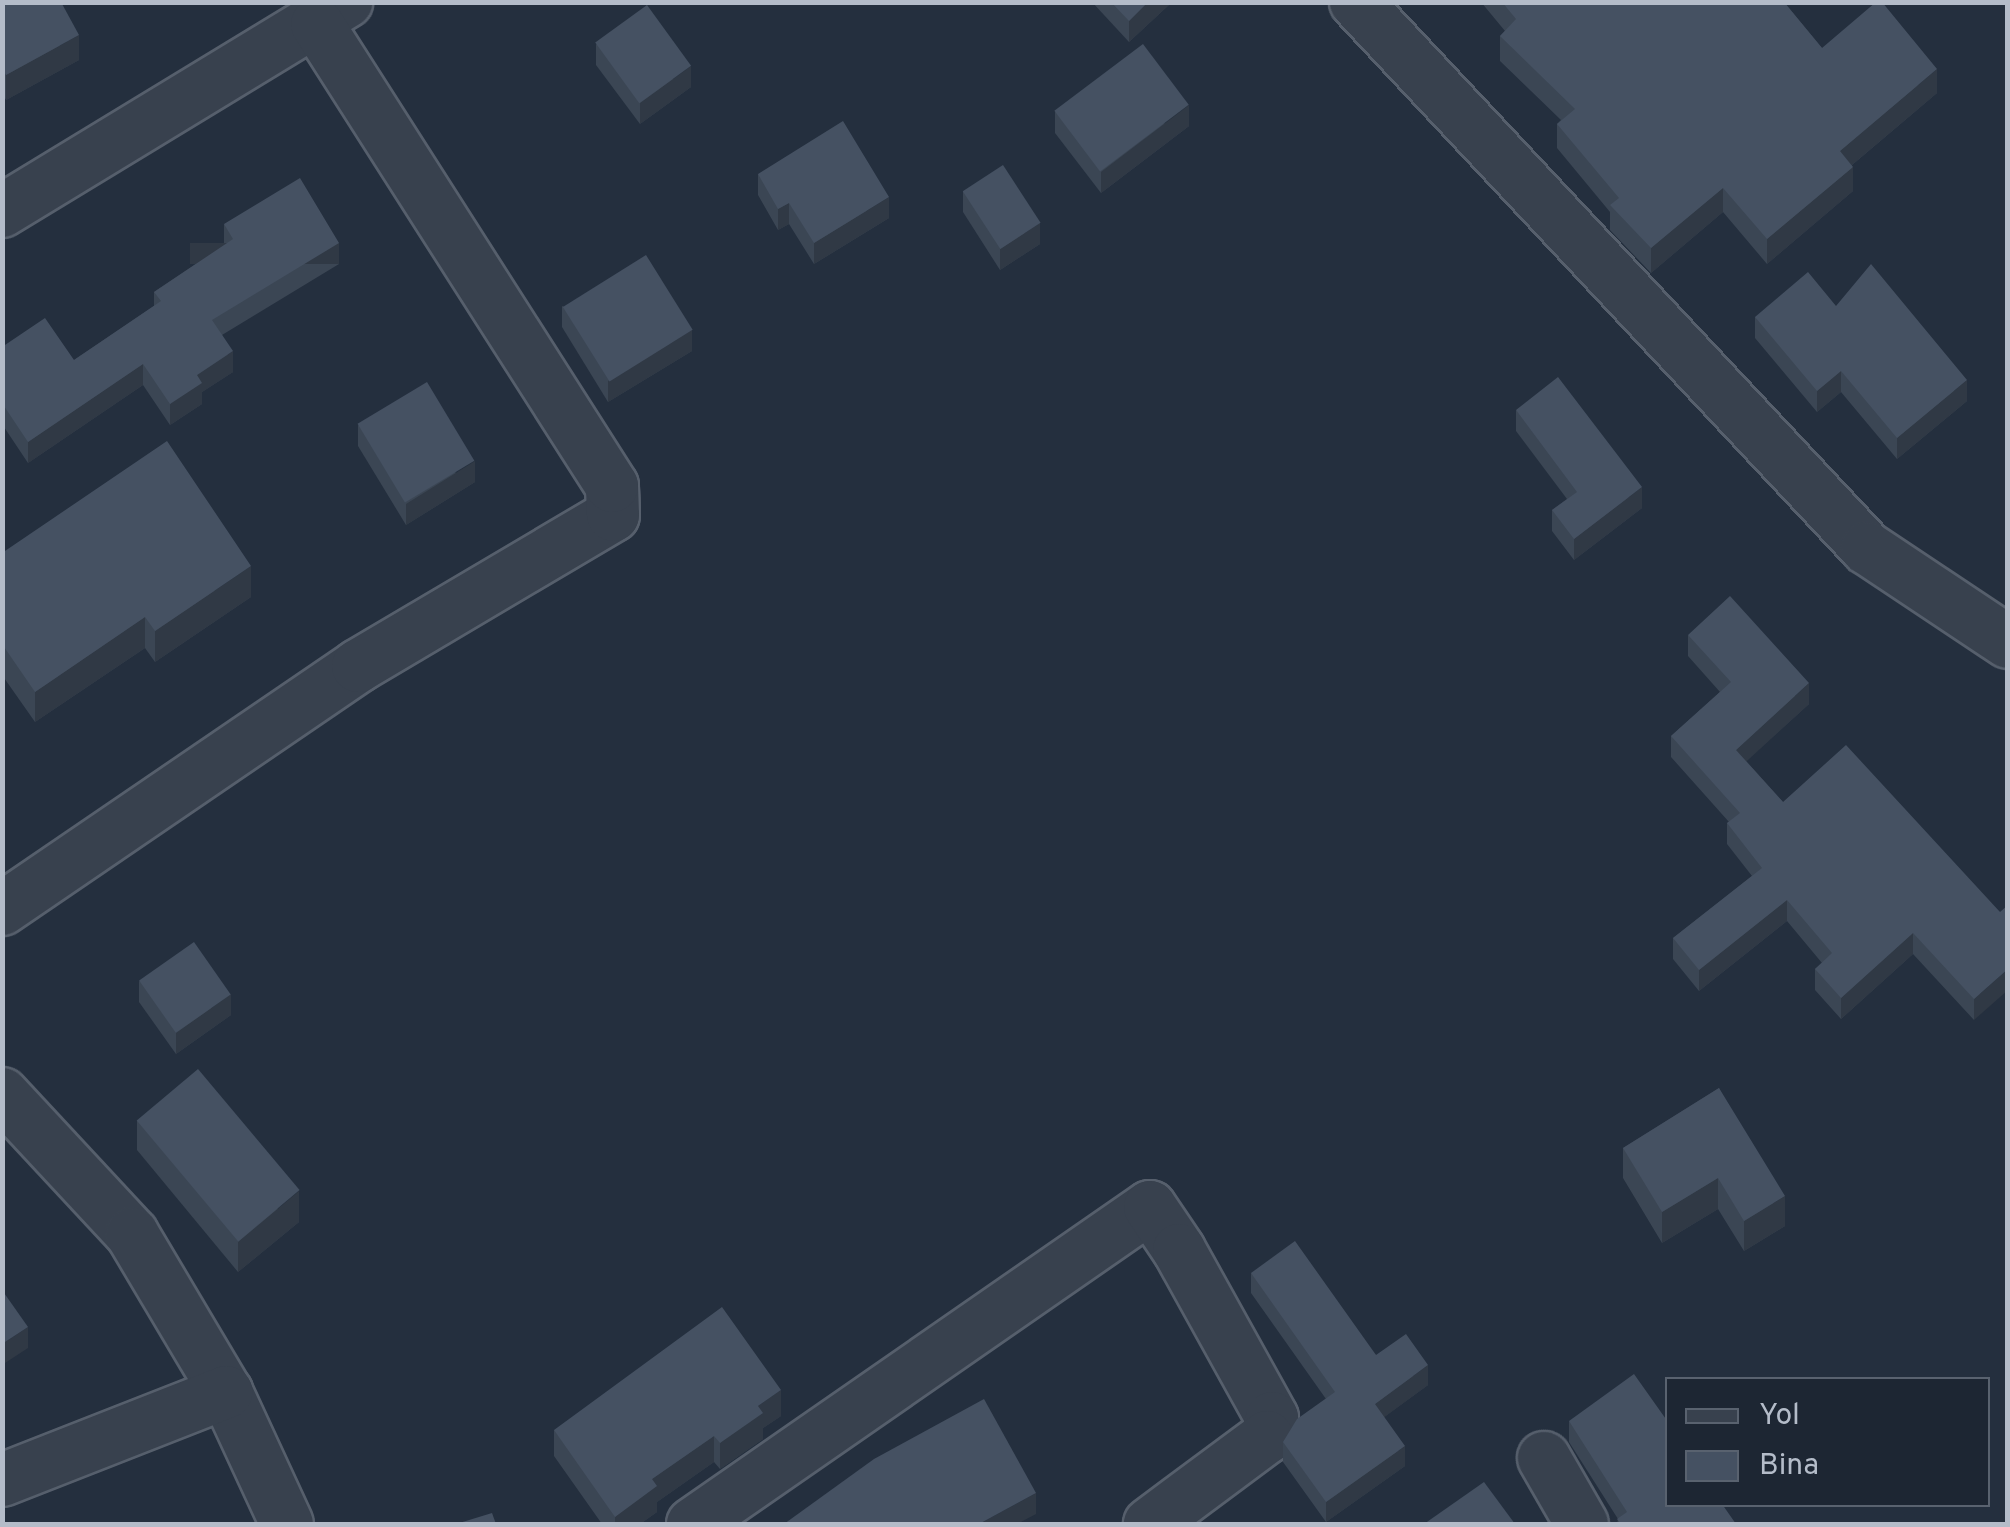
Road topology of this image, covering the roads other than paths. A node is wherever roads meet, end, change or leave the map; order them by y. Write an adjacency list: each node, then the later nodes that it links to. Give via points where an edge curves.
1 (1356, 2): 4 (street, via 1867,548)
2 (332, 13): 3 (street); 5 (street, via 612,486 614,515 358,666)
3 (2, 211)
4 (2008, 642)
5 (2, 909)
6 (2, 1094): 7 (street, via 132,1234)
7 (226, 1392): 9 (street); 10 (street)
8 (1544, 1458): 13 (street)
9 (2, 1480)
10 (288, 1524)
11 (693, 1524): 12 (street, via 1150,1207 1272,1418 1267,1437)
12 (1150, 1524)
13 (1582, 1524)

